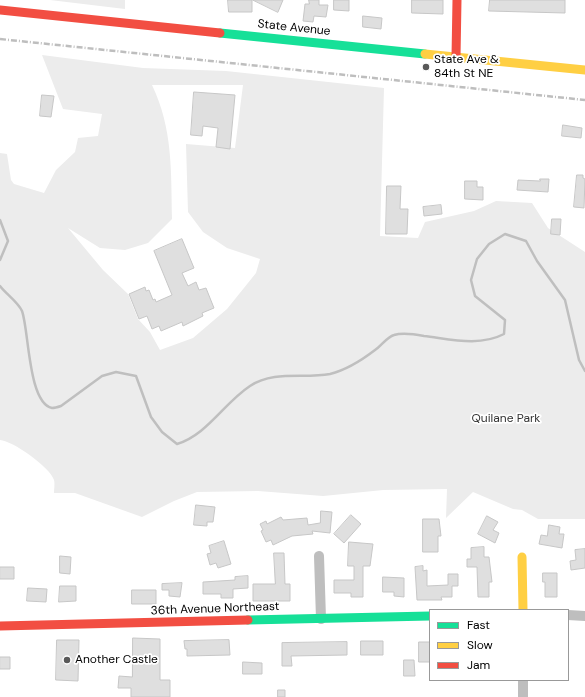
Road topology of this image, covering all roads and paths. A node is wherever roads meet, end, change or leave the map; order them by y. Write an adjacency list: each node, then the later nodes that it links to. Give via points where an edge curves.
1 (457, 0): 3 (main road)
2 (0, 10): 3 (main road, State Avenue)
3 (456, 57): 4 (main road, State Avenue)
4 (585, 70)
5 (319, 556): 11 (street)
6 (522, 557): 7 (main road)
7 (523, 609)
8 (569, 615): 10 (street)
9 (429, 616): 11 (main road, 36th Avenue Northeast)
10 (585, 616)
11 (321, 618): 12 (main road, 36th Avenue Northeast)
12 (0, 626)
13 (523, 681): 14 (street)
14 (524, 697)

